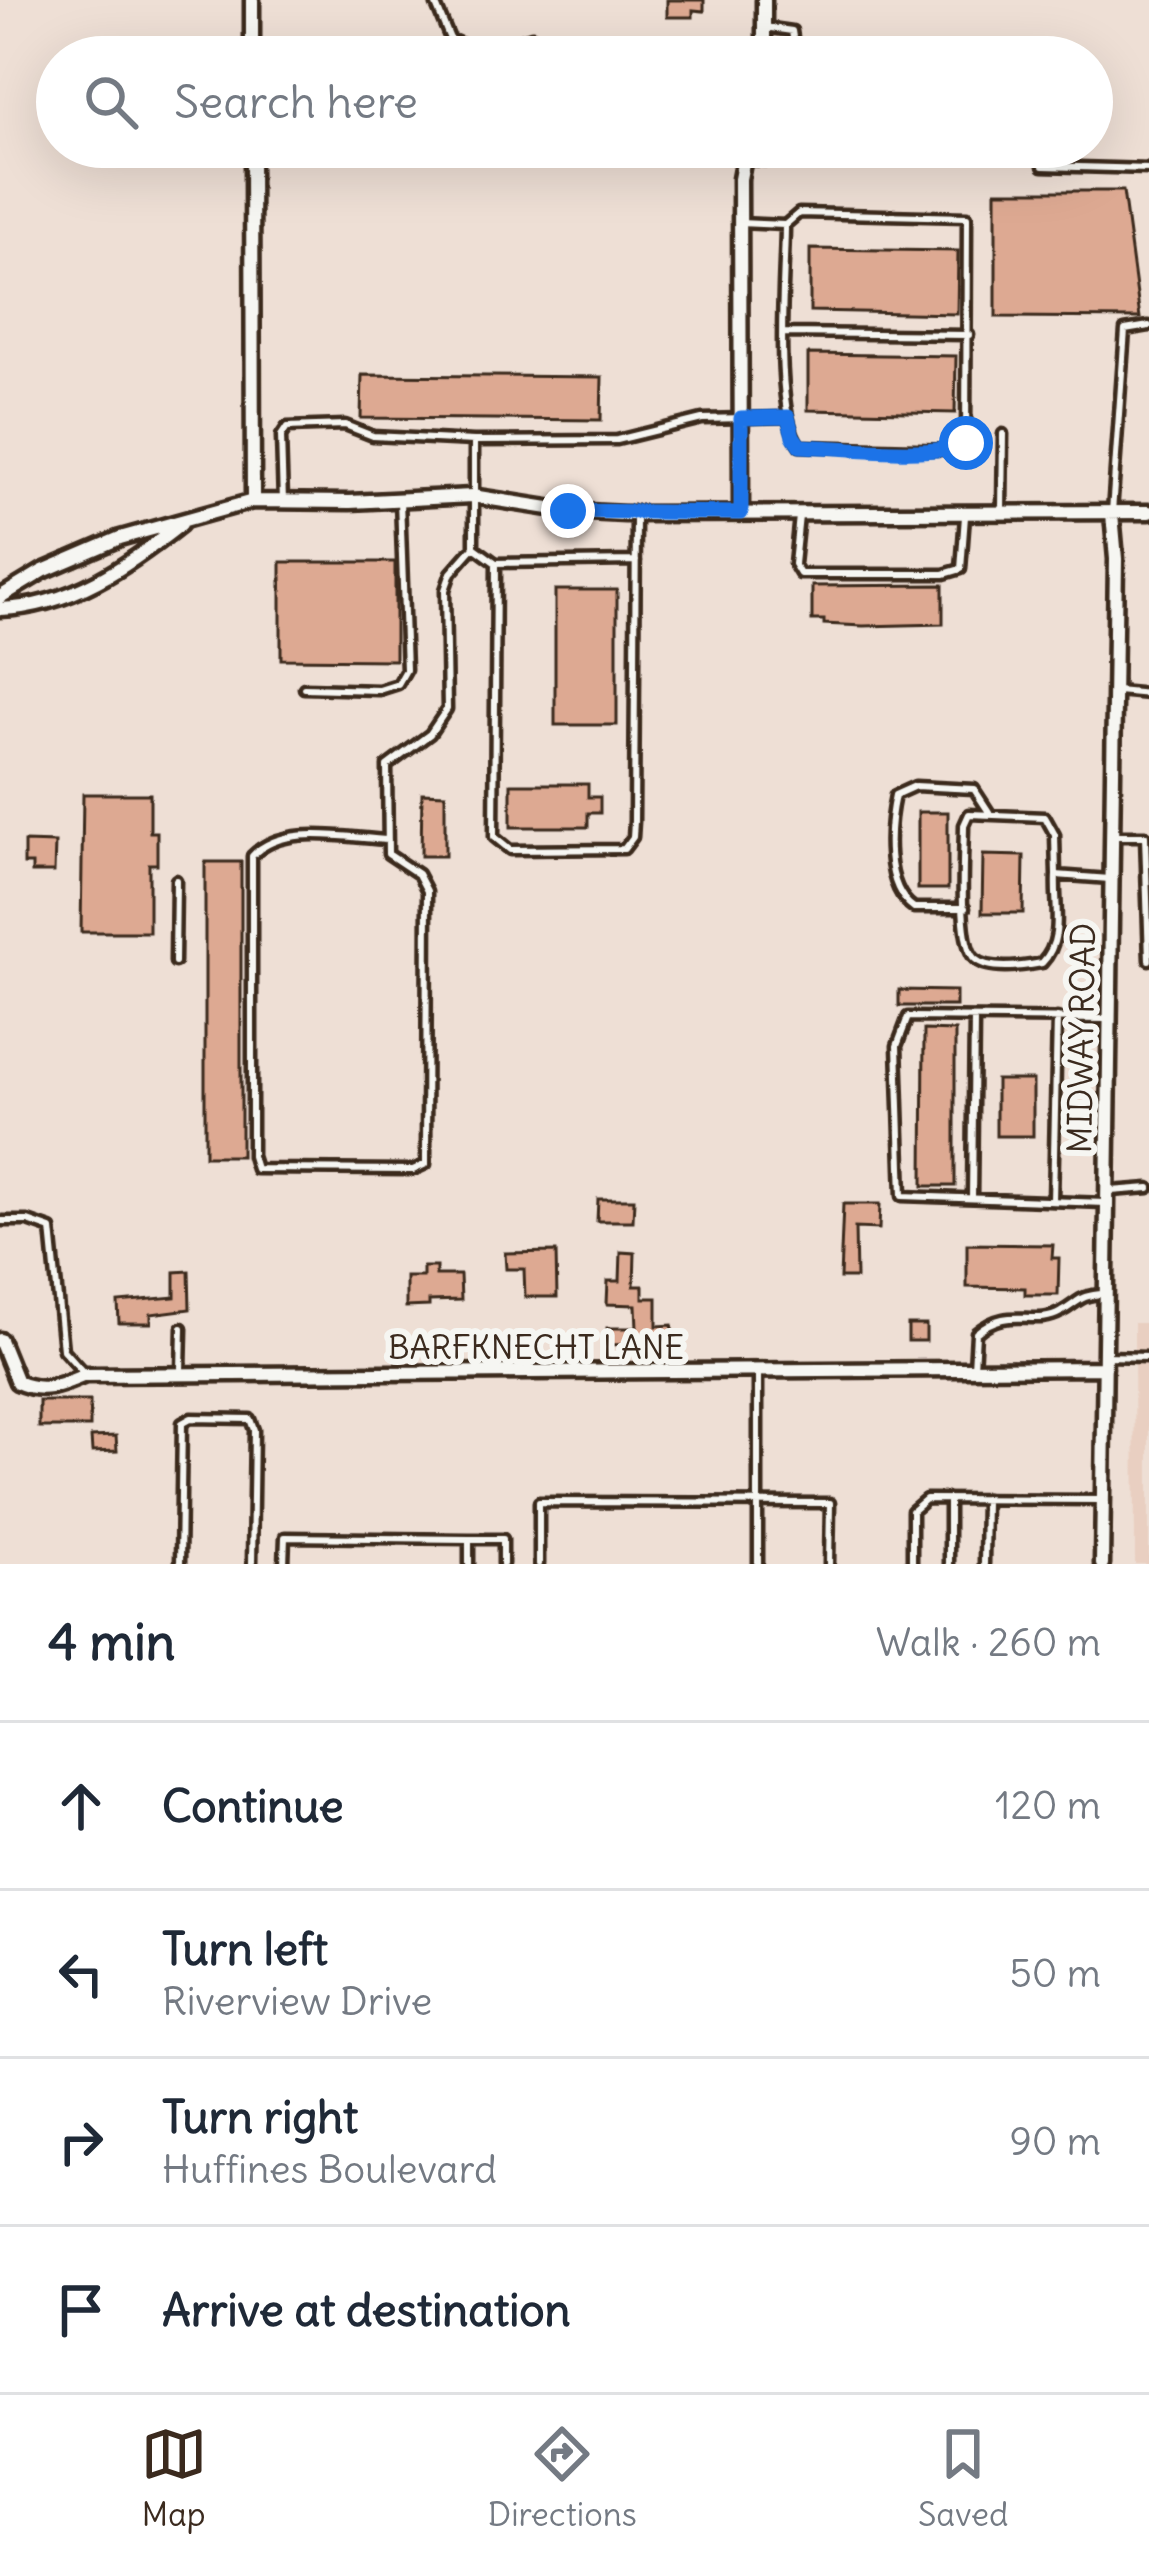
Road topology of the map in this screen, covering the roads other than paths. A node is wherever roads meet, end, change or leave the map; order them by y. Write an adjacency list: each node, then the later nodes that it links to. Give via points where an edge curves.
1 (252, 0): 5 (street)
2 (434, 0): 6 (lane)
3 (764, 0): 4 (street)
4 (764, 27): 7 (street); 8 (lane)
5 (252, 36)
6 (449, 36)
7 (764, 36)
8 (793, 36)
9 (252, 168): 24 (street)
10 (744, 168): 13 (street)
11 (1113, 168): 12 (lane)
12 (1149, 169)
13 (740, 223): 14 (lane); 19 (street)
14 (785, 225): 16 (lane); 17 (lane, via 799,213 967,217)
15 (1149, 326): 32 (lane, via 1125,330)
16 (784, 333): 17 (lane); 18 (lane)
17 (969, 335): 18 (lane, via 966,443 953,449 800,446)
18 (788, 417): 19 (lane)
19 (741, 418): 21 (lane, via 616,440); 27 (street)
20 (1003, 434): 30 (lane)
21 (474, 441): 22 (lane); 25 (lane, via 373,436 345,425 287,427)
22 (472, 496): 23 (street); 31 (street); 34 (lane)
23 (400, 500): 25 (street); 39 (lane, via 406,670 398,684 379,690)
24 (253, 501): 25 (street); 33 (street)
25 (284, 502)
26 (1149, 512): 32 (street)
27 (741, 513): 28 (street); 31 (street)
28 (799, 513): 29 (street); 29 (lane, via 800,574 961,569)
29 (965, 513): 30 (street)
30 (1002, 513): 32 (street)
31 (636, 514): 35 (lane)
32 (1112, 514): 40 (street, MIDWAY ROAD)
33 (187, 519): 37 (street, via 120,538); 38 (street, via 131,564 56,601)
34 (474, 547): 36 (lane); 45 (lane, via 447,580 447,709 430,734 388,766)
35 (636, 561): 36 (lane); 36 (lane, via 634,821 624,849 510,850 494,837)
36 (496, 563)
37 (0, 597)
38 (0, 609)
39 (304, 688)
40 (1113, 691): 41 (lane); 43 (street, MIDWAY ROAD)
41 (1149, 694)
42 (989, 812): 46 (lane, via 1045,818 1055,835); 49 (lane, via 969,814 964,825); 49 (lane, via 974,789 915,786 895,795 898,893 914,908)
43 (1111, 836): 44 (lane); 47 (street, MIDWAY ROAD)
44 (1147, 836): 50 (lane)
45 (388, 840): 45 (lane, via 388,854 418,874 427,891 426,1164 263,1172 252,1156 251,856 283,836)
46 (1057, 874): 47 (lane); 49 (lane, via 1058,937 1042,963 975,959 965,942)
47 (1110, 879): 54 (street, MIDWAY ROAD)
48 (176, 880): 51 (lane)
49 (965, 908)
50 (1149, 960)
51 (175, 962)
52 (974, 1018): 53 (lane); 57 (lane); 57 (lane, via 908,1017 897,1046 902,1196)
53 (1057, 1018): 54 (lane); 58 (lane)
54 (1107, 1019): 56 (street, MIDWAY ROAD)
55 (1149, 1188): 56 (lane)
56 (1106, 1197): 58 (lane); 60 (street, MIDWAY ROAD)
57 (972, 1198): 58 (lane)
58 (1053, 1201)
59 (0, 1221): 67 (lane, via 51,1228 63,1350)
60 (1105, 1294): 64 (street, MIDWAY ROAD); 65 (lane, via 1085,1294 1059,1314 992,1319 976,1333)
61 (182, 1328): 68 (lane)
62 (0, 1340): 67 (street, BARFKNECHT LANE, via 17,1382 33,1390)
63 (1149, 1357): 64 (lane)
64 (1105, 1362): 65 (street, BARFKNECHT LANE); 71 (street, MIDWAY ROAD)
65 (974, 1370): 66 (street, BARFKNECHT LANE)
66 (758, 1372): 68 (street, BARFKNECHT LANE); 72 (lane)
67 (86, 1375): 68 (street, BARFKNECHT LANE)
68 (181, 1375)
69 (949, 1499): 70 (lane); 82 (lane, via 926,1499 912,1511); 83 (lane)
70 (985, 1499): 71 (lane); 84 (lane)
71 (1102, 1500): 85 (street, MIDWAY ROAD)
72 (758, 1503): 79 (lane, via 539,1502); 80 (lane); 81 (lane, via 830,1503)
73 (470, 1539): 76 (lane, via 285,1537); 77 (lane); 78 (lane, via 503,1539)
74 (180, 1564): 75 (lane, via 182,1424 191,1418 250,1419)
75 (252, 1564)
76 (284, 1564)
77 (469, 1564)
78 (503, 1564)
79 (539, 1564)
80 (758, 1564)
81 (829, 1564)
82 (912, 1564)
83 (949, 1564)
84 (984, 1564)
85 (1102, 1564)

